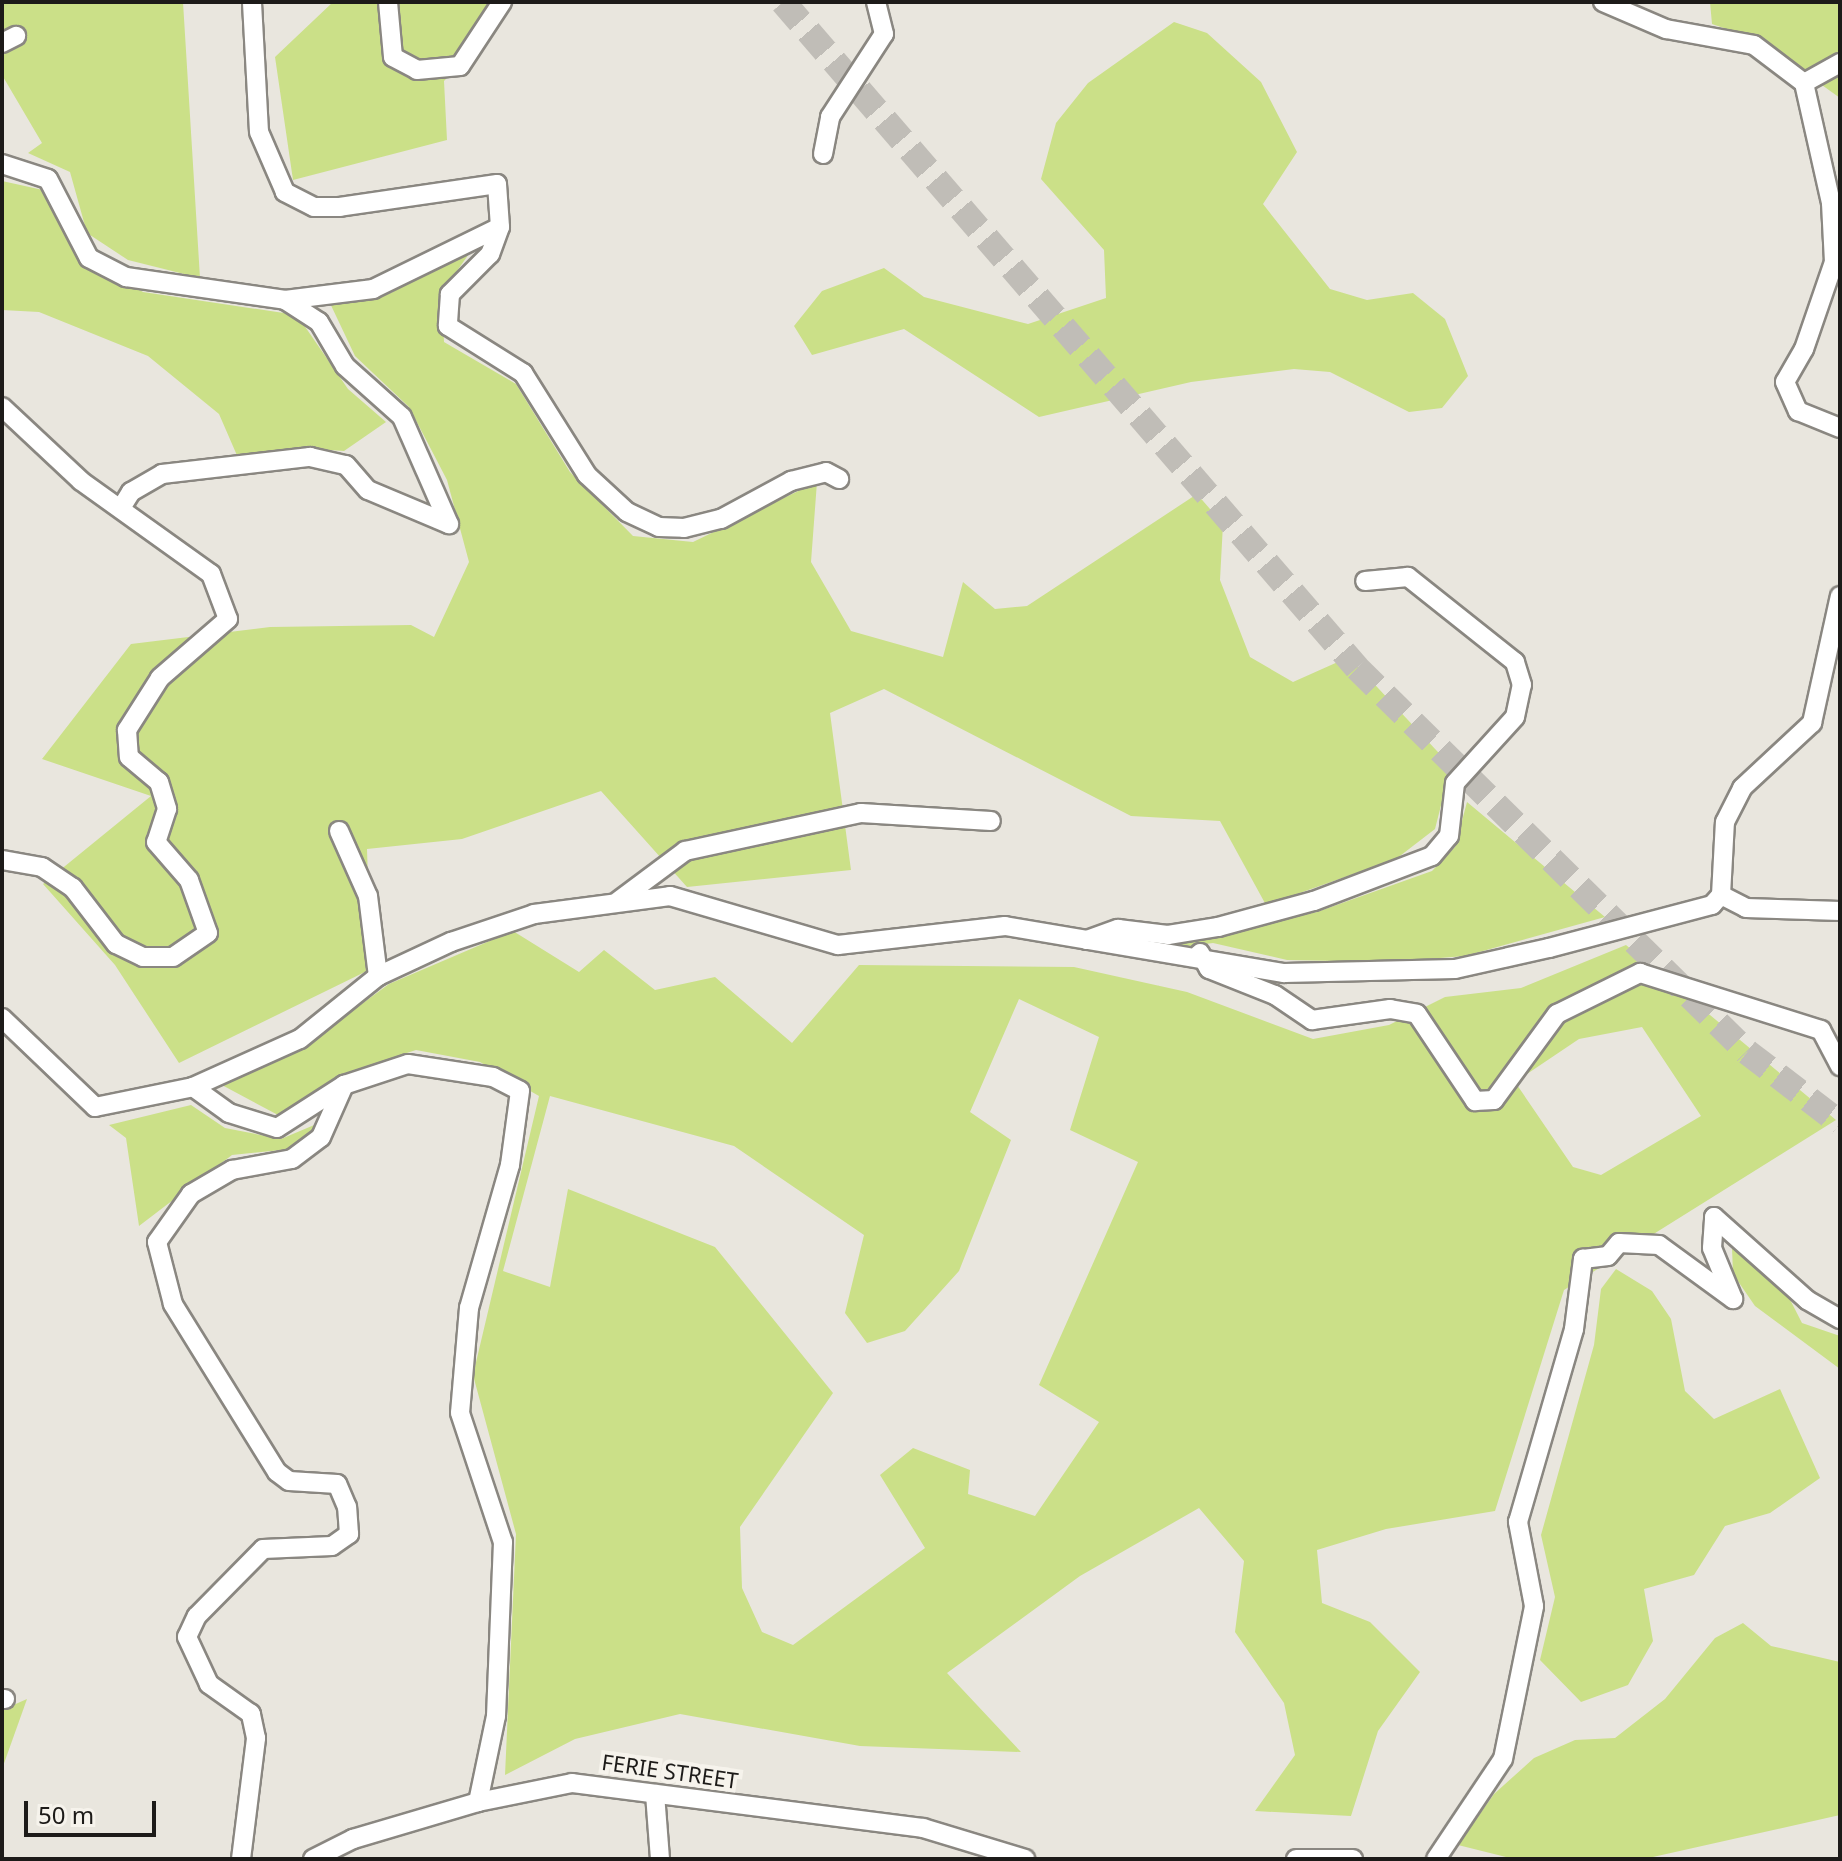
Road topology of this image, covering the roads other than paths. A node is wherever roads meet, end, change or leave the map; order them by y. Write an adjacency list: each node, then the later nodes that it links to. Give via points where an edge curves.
1 (252, 2): 10 (street, via 259,132 285,192 314,207 340,207 497,184)
2 (388, 2): 3 (street, via 393,57 417,70 460,66)
3 (502, 2)
4 (876, 2): 8 (street, via 884,34 830,117)
5 (1603, 2): 7 (street, via 1666,29 1754,45)
6 (1840, 63): 7 (street)
7 (1804, 83): 13 (street, via 1831,203 1834,262 1804,349 1785,382 1798,411)
8 (823, 154)
9 (2, 164): 11 (street, via 48,179 89,258 126,277)
10 (500, 227): 11 (street, via 373,289); 14 (street, via 490,254 450,294 448,326 523,373 587,475 627,512 659,527 684,528 721,519 791,481 826,472)
11 (285, 300): 15 (street, via 319,322 345,366 402,417 449,524 368,490 346,465 310,457 162,474 131,492)
12 (2, 407): 15 (street)
13 (1840, 428)
14 (839, 479)
15 (121, 508): 20 (street, via 211,574 228,619 160,678 127,730 129,757 159,782 167,809 156,842 189,880 208,933 173,957 143,957 116,944 73,888 42,867)
16 (1365, 581): 24 (street, via 1408,577 1515,662 1522,685 1515,717 1455,783 1449,836 1432,856 1314,901 1218,927 1168,935 1118,929)
17 (1840, 596): 21 (street, via 1812,723 1742,788 1725,822)
18 (991, 821): 22 (street, via 861,813 700,847)
19 (339, 831): 26 (street, via 368,896)
20 (2, 860)
21 (1721, 895): 23 (street, via 1746,908); 25 (street, via 1712,905 1455,969 1284,973)
22 (615, 902): 24 (street, via 670,896 838,945 1005,926); 26 (street, via 534,914)
23 (1840, 911)
24 (1084, 941): 25 (street, via 1164,956)
25 (1200, 953): 28 (street, via 1209,969 1275,995 1312,1020 1390,1009 1417,1014 1475,1101 1494,1100 1557,1014 1640,973 1821,1030)
26 (378, 976): 30 (street, via 300,1039)
27 (2, 1018): 30 (street, via 95,1107)
28 (1840, 1066)
29 (344, 1085): 30 (street, via 277,1128 229,1113); 33 (street, via 408,1064 493,1077 520,1091 510,1165 469,1308 460,1413 503,1542 496,1716); 34 (street, via 321,1137 292,1159 232,1170 191,1194 157,1242 173,1304 277,1472 289,1481 337,1484 347,1507 349,1534 332,1546 263,1549 197,1616 187,1637 209,1684 251,1714 256,1738)
30 (193, 1087)
31 (1840, 1319): 40 (street, via 1807,1300 1714,1217 1708,1223 1712,1248 1733,1299 1659,1245 1619,1243 1608,1256 1583,1259 1574,1329 1518,1522 1534,1606 1503,1759)
32 (655, 1794): 33 (street, FERIE STREET, via 572,1783); 36 (street); 37 (street, FERIE STREET, via 923,1828)
33 (478, 1802): 35 (street, FERIE STREET, via 353,1839)
34 (241, 1859)
35 (313, 1859)
36 (660, 1859)
37 (1025, 1859)
38 (1296, 1859): 39 (street)
39 (1353, 1859)
40 (1436, 1859)

